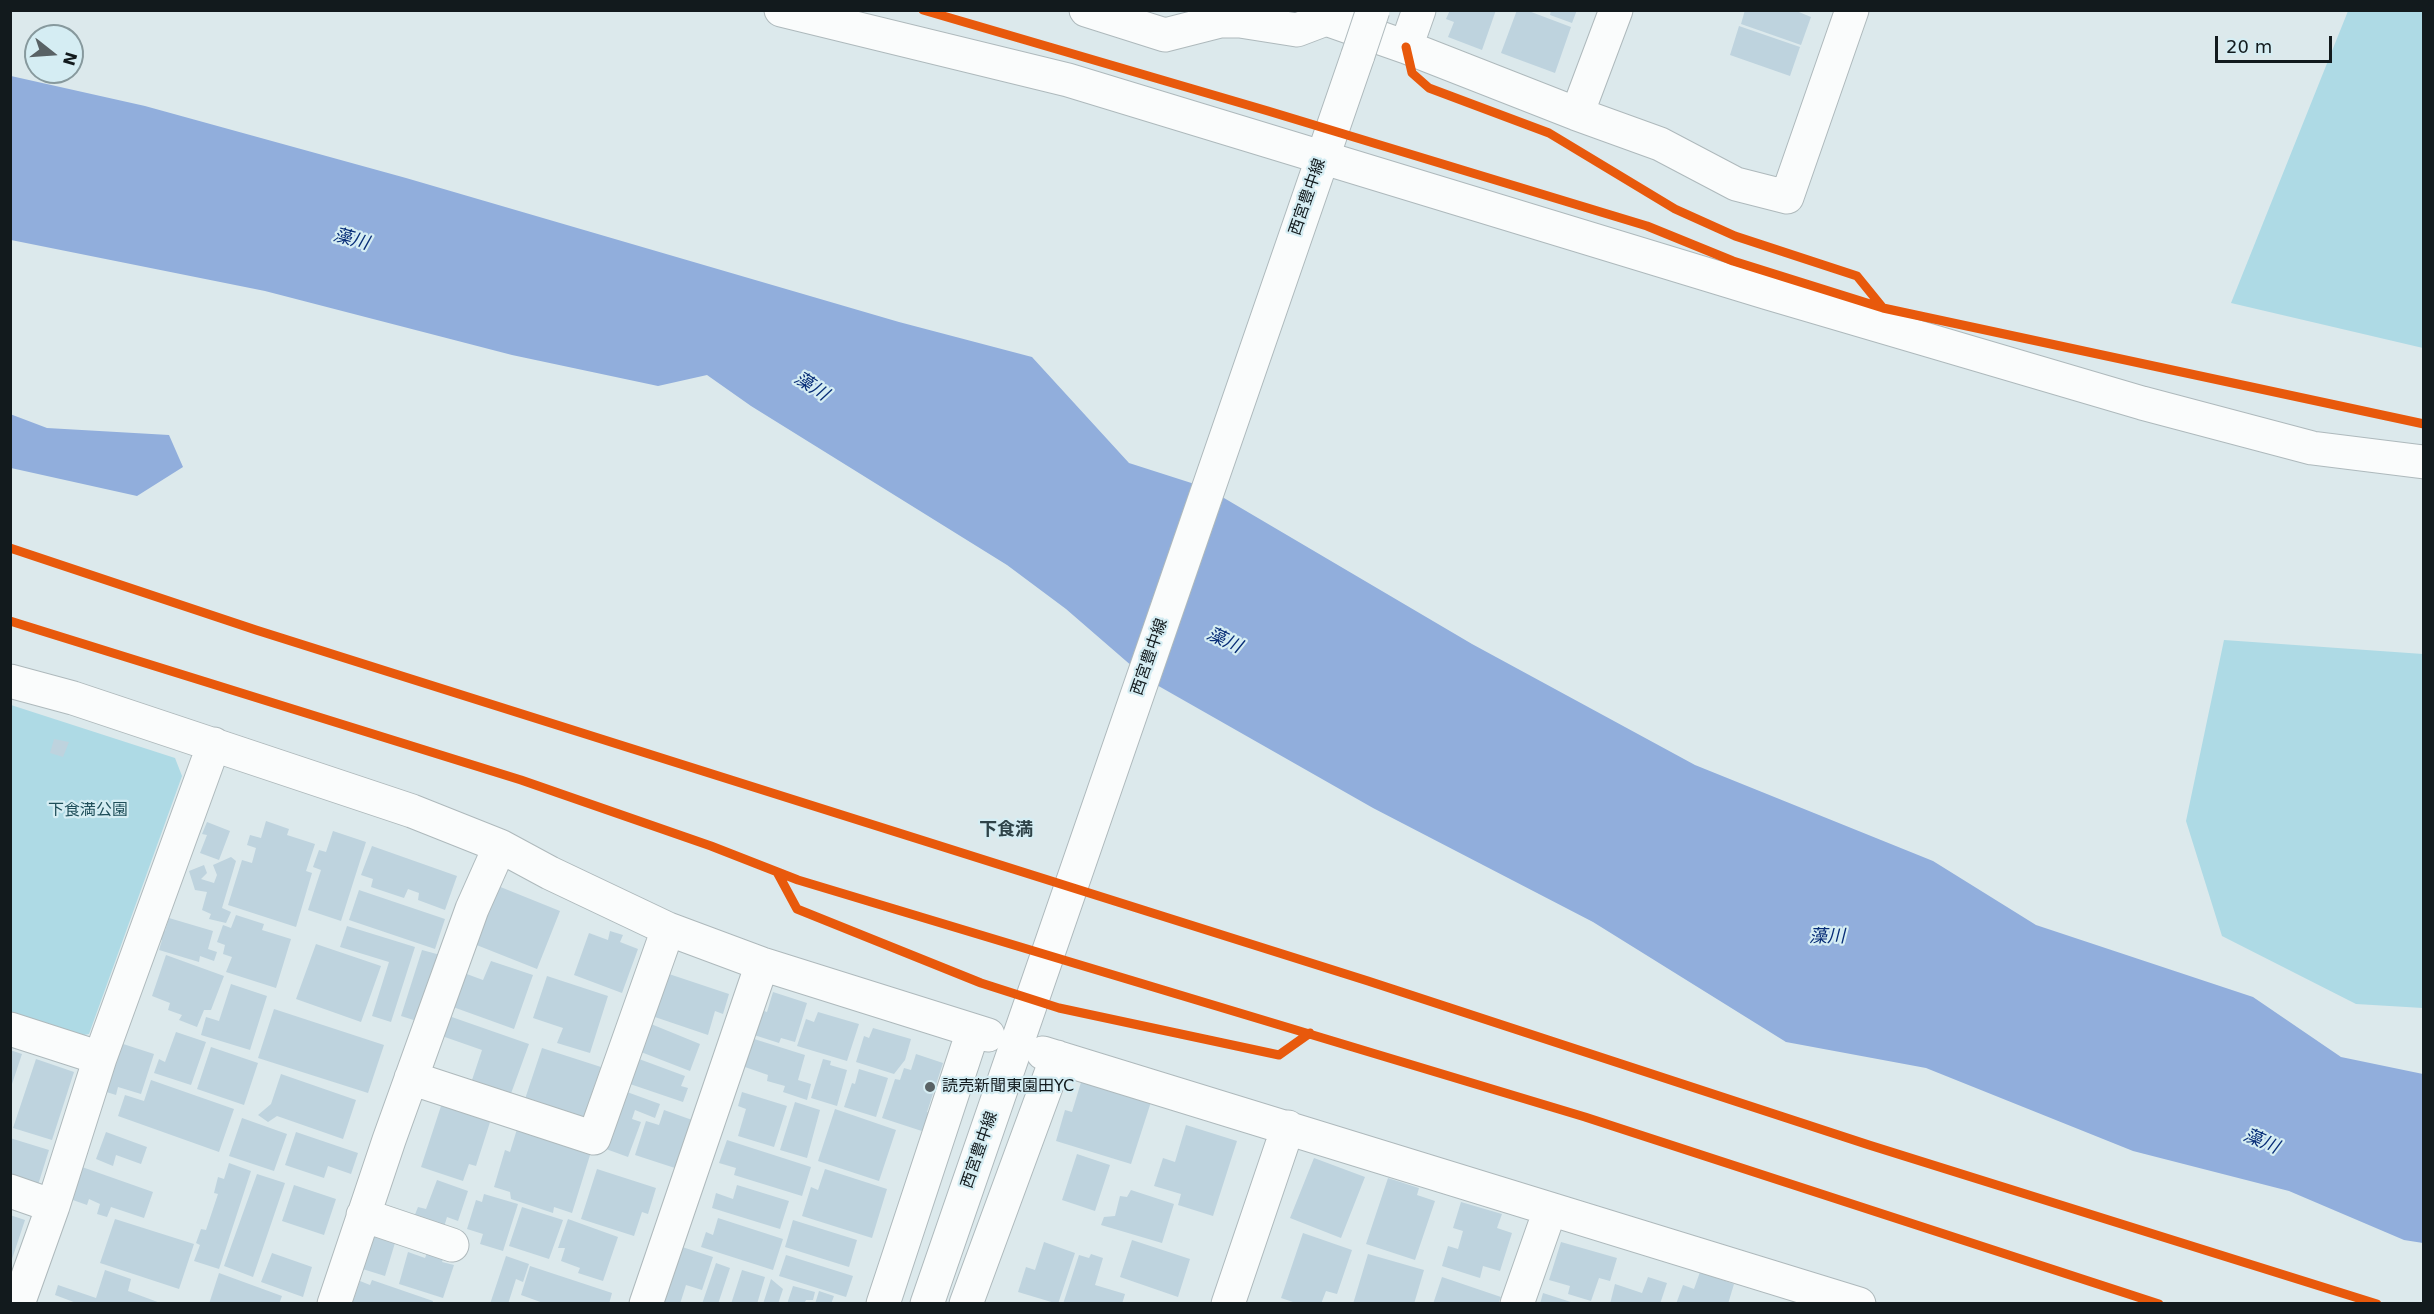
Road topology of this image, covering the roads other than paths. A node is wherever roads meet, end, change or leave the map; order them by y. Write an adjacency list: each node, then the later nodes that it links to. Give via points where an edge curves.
1 (781, 10): 10 (street, via 1068,80)
2 (1373, 10): 10 (street, 西宮豊中線, bridge)
3 (1419, 10): 8 (street)
4 (1616, 10): 9 (street)
5 (1851, 10): 9 (street, via 1787,197 1736,184 1660,144)
6 (1086, 11): 7 (street, via 1165,35 1220,21 1297,30)
7 (1328, 15): 8 (street)
8 (1406, 46): 9 (street)
9 (1577, 114)
10 (1322, 156): 11 (street, via 2142,403 2312,448); 27 (street, 西宮豊中線)
11 (2424, 462)
12 (10, 681): 13 (street)
13 (214, 744): 14 (street, via 412,811); 18 (street)
14 (500, 846): 15 (street); 19 (street, via 472,909)
15 (668, 929): 16 (street); 19 (street, via 594,1138)
16 (762, 964): 30 (street); 31 (street, via 981,1033)
17 (10, 1029): 18 (street)
18 (100, 1058): 22 (street)
19 (411, 1078): 24 (street)
20 (1288, 1127): 23 (street); 32 (street, via 1050,1055); 33 (street)
21 (10, 1191): 22 (street)
22 (53, 1206): 28 (street)
23 (1550, 1210): 26 (street); 34 (street)
24 (363, 1215): 25 (street); 29 (street)
25 (452, 1245)
26 (1816, 1297): 35 (street)
27 (928, 1300)
28 (18, 1304)
29 (334, 1304)
30 (646, 1304)
31 (883, 1304)
32 (966, 1304)
33 (1227, 1304)
34 (1517, 1304)
35 (1859, 1304)

